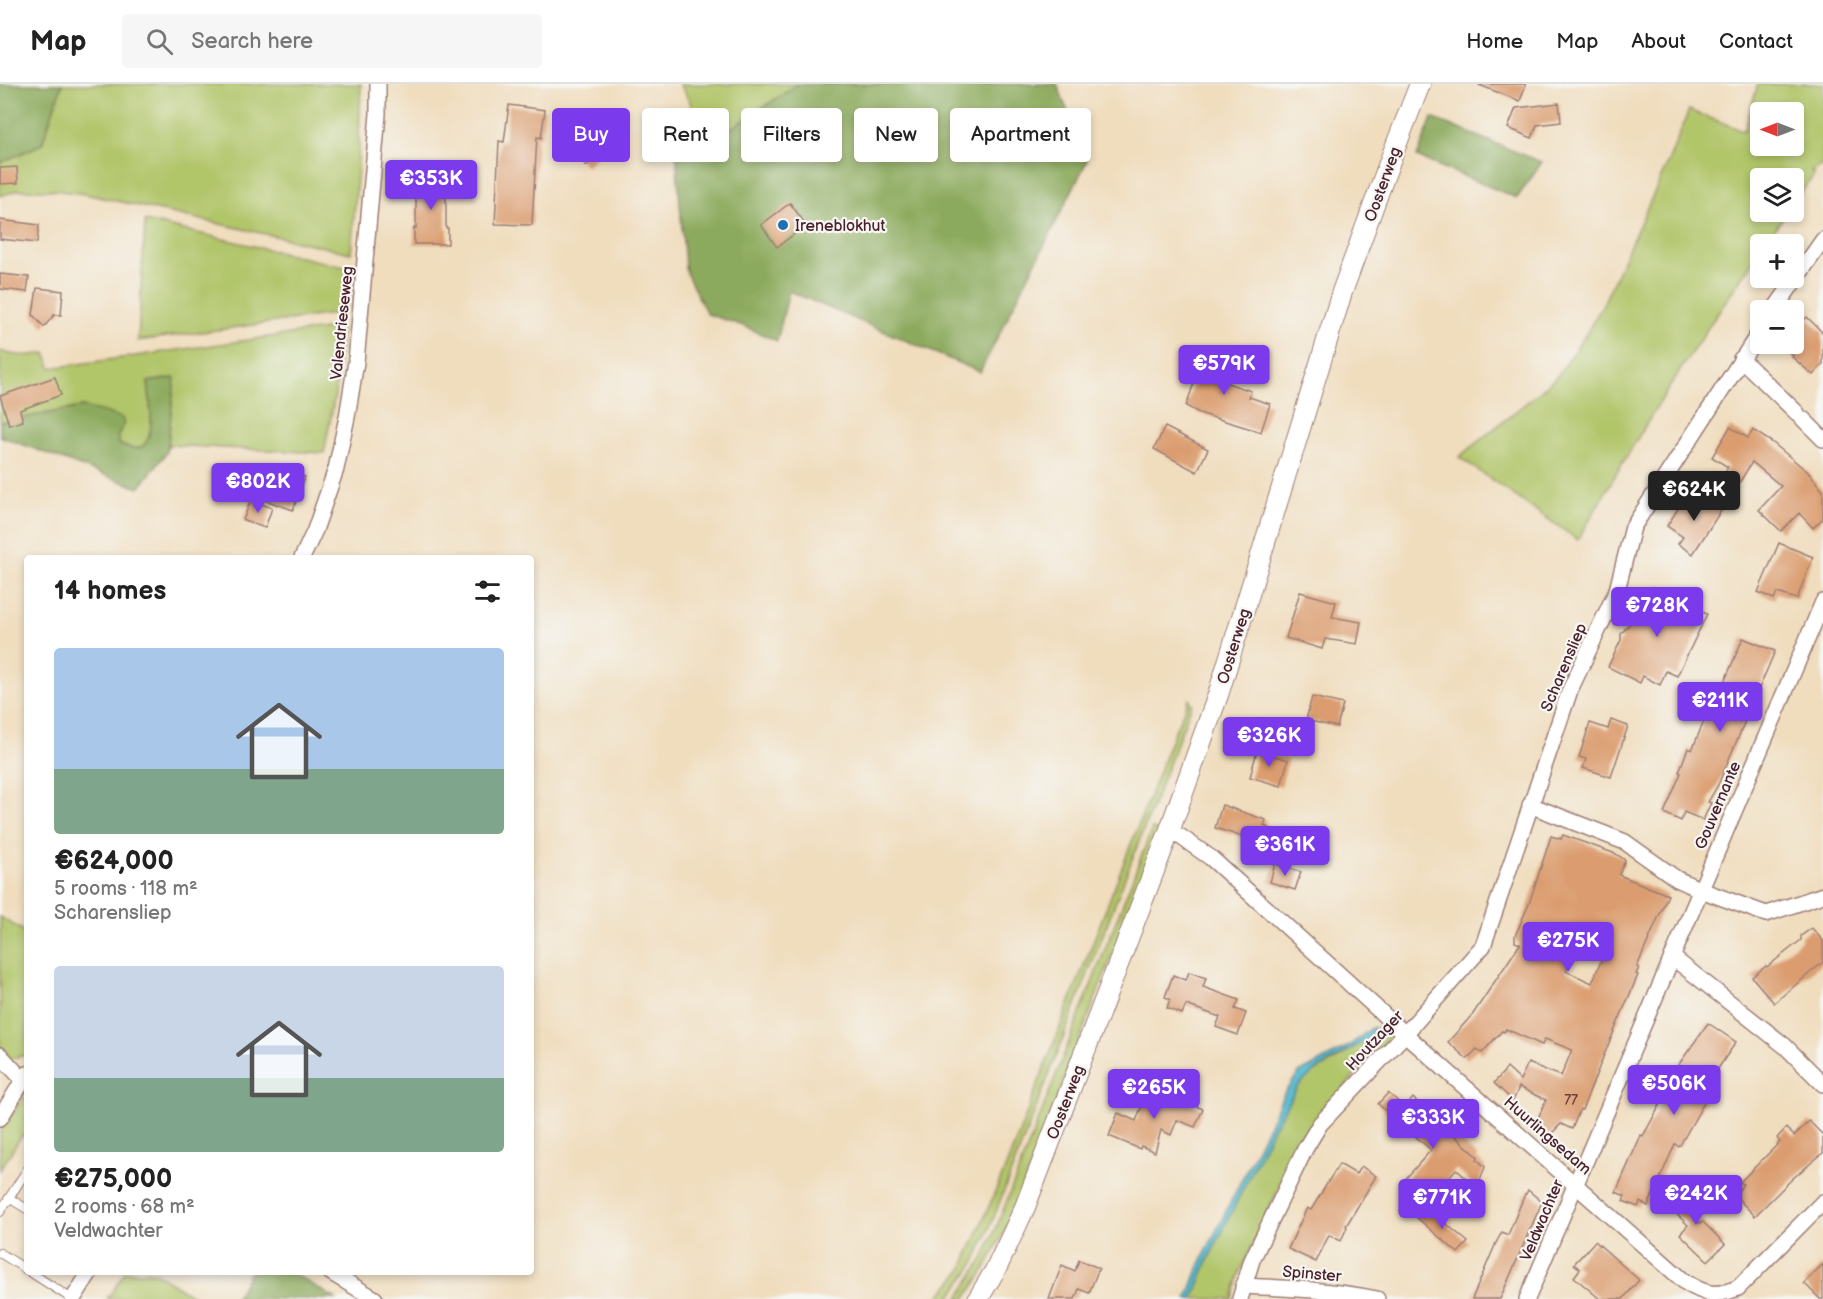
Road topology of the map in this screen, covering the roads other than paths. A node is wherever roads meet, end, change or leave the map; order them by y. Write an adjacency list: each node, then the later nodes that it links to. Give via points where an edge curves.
1 (378, 84): 8 (street, Valendrieseweg, via 356,362 336,469)
2 (1420, 84): 11 (street, Oosterweg, via 1342,292 1218,695)
3 (1823, 240): 4 (street)
4 (1781, 300)
5 (1750, 346): 6 (street, Scharensliep)
6 (1741, 359): 7 (street); 10 (street, Scharensliep, via 1633,527 1617,590 1570,690)
7 (1823, 439)
8 (303, 555)
9 (1823, 602): 12 (street, Gouvernante)
10 (1530, 805): 12 (street, via 1625,842 1677,879); 15 (street, Houtzager, via 1483,946)
11 (1169, 832): 15 (street, Huurlingsedam, via 1211,858); 35 (street, Oosterweg, via 1025,1207 998,1267)
12 (1701, 890): 13 (street, via 1766,914); 14 (street, Veldwachter)
13 (1823, 895)
14 (1672, 957): 19 (street, via 1785,1046); 22 (street, Veldwachter)
15 (1405, 1034): 22 (street, Huurlingsedam); 32 (street, Houtzager, via 1320,1124 1252,1260)
16 (0, 1055): 17 (street)
17 (24, 1076)
18 (24, 1079): 20 (street)
19 (1823, 1084)
20 (0, 1118)
21 (24, 1175): 23 (lane)
22 (1576, 1184): 24 (street, Huurlingsedam, via 1685,1282 1702,1292 1721,1295 1738,1288); 37 (street, Veldwachter)
23 (9, 1198): 25 (lane); 26 (lane)
24 (1823, 1202)
25 (24, 1207)
26 (0, 1212)
27 (0, 1253): 28 (lane)
28 (24, 1268)
29 (34, 1275): 33 (lane)
30 (88, 1275): 33 (street)
31 (335, 1275): 34 (street)
32 (1242, 1293): 36 (street, Spinster, via 1311,1289)
33 (73, 1299)
34 (375, 1299)
35 (978, 1299)
36 (1377, 1299)
37 (1527, 1299)

